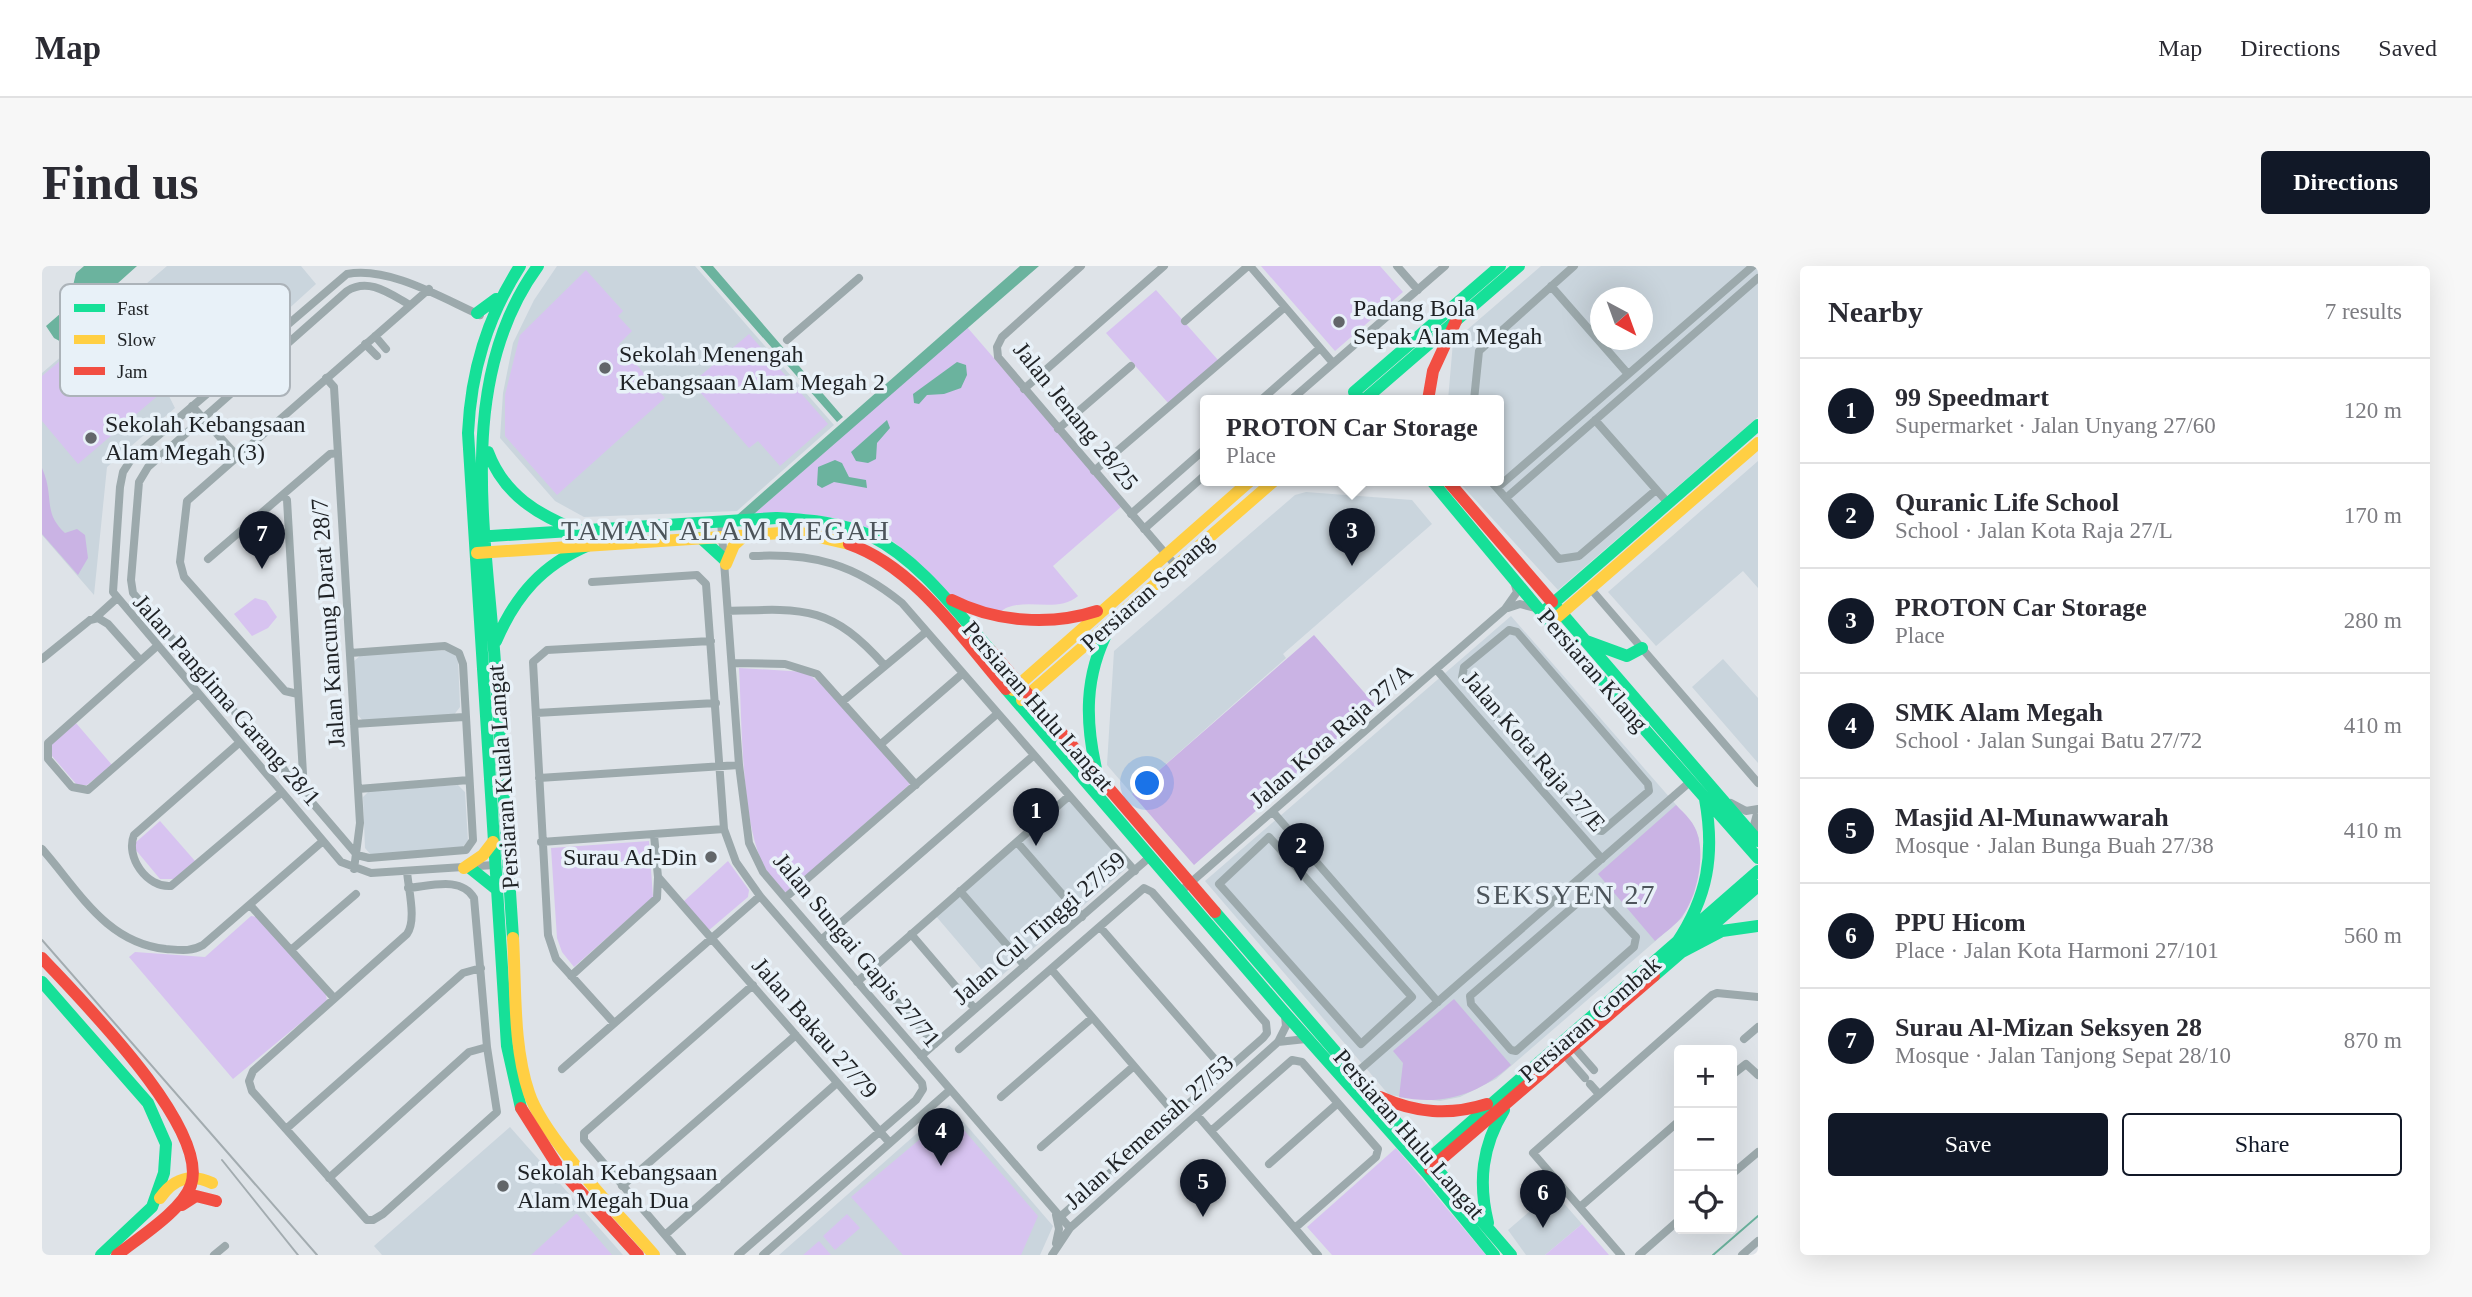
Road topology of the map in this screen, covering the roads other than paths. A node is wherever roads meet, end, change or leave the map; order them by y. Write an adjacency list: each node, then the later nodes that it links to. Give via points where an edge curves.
1 (520, 266): 16 (main road, Persiaran Kuala Langat)
2 (538, 266): 17 (main road, Persiaran Kuala Langat)
3 (1081, 266): 38 (street, Jalan Jenang 28/25, via 999,341 998,357)
4 (1164, 266): 38 (street)
5 (1249, 266): 19 (street); 23 (street)
6 (1397, 266): 15 (street)
7 (1445, 266): 15 (street)
8 (1574, 266): 13 (street)
9 (1753, 266): 36 (street)
10 (1508, 268): 21 (main road); 41 (main road)
11 (859, 278): 27 (street)
12 (1758, 278): 48 (street)
13 (1551, 286): 36 (street); 43 (street, via 1479,351)
14 (429, 289): 18 (street); 20 (street, Jalan Panglima Garang 28/1); 24 (street, Jalan Panglima Garang 28/1, via 369,267 347,274)
15 (1418, 290): 34 (street)
16 (503, 292): 20 (main road); 22 (main road, Persiaran Kuala Langat)
17 (518, 294): 22 (main road); 30 (main road, Persiaran Kuala Langat)
18 (410, 305): 25 (street); 28 (street, via 373,286 352,288)
19 (1285, 307): 32 (street); 56 (street)
20 (475, 313): 22 (street, Jalan Panglima Garang 28/1); 26 (main road)
21 (1458, 318): 41 (main road); 42 (main road, via 1433,371)
22 (489, 319): 26 (main road, Persiaran Kuala Langat); 30 (main road)
23 (1185, 321)
24 (290, 323)
25 (375, 336): 29 (street); 31 (street)
26 (483, 339): 75 (main road, Persiaran Kuala Langat, via 468,413)
27 (787, 340)
28 (290, 342)
29 (365, 344): 33 (street); 37 (street)
30 (499, 344): 51 (main road, Persiaran Kuala Langat, via 491,372)
31 (386, 348)
32 (1321, 348): 34 (street); 39 (street)
33 (377, 356)
34 (1333, 363): 40 (street)
35 (1131, 366): 50 (street)
36 (1628, 374): 58 (street)
37 (327, 378): 53 (street, Jalan Kancung Darat 28/7, via 334,387); 55 (street)
38 (1024, 389): 50 (street, Jalan Jenang 28/25)
39 (1267, 395)
40 (1297, 395)
41 (1362, 395)
42 (1429, 395)
43 (1475, 395)
44 (204, 396): 46 (street, Jalan Panglima Garang 28/1)
45 (228, 396): 47 (street)
46 (192, 406): 47 (street); 89 (street, Jalan Panglima Garang 28/1, via 132,458 123,472 113,587)
47 (203, 418): 55 (street); 134 (street, via 140,476 131,587)
48 (1595, 420): 64 (street); 66 (street)
49 (1758, 425): 67 (main road)
50 (1058, 429): 56 (street, Jalan Jenang 28/25)
51 (485, 438): 71 (main road, via 490,460 517,498 541,515); 73 (main road, Persiaran Kuala Langat)
52 (1758, 443): 87 (main road)
53 (337, 453): 65 (street, via 330,454); 103 (street, Jalan Kancung Darat 28/7)
54 (1200, 453): 68 (street)
55 (237, 456): 110 (street, via 187,500 181,570 285,691)
56 (1094, 471): 68 (street, Jalan Jenang 28/25)
57 (1200, 479): 70 (street)
58 (1504, 482)
59 (1244, 486): 80 (main road, Persiaran Sepang)
60 (1268, 486): 84 (main road, Persiaran Sepang)
61 (1444, 486): 85 (main road, Persiaran Klang); 91 (main road, Persiaran Klang)
62 (1499, 486): 63 (street)
63 (1497, 488): 66 (street)
64 (1656, 490): 66 (street, via 1573,559 1559,559); 67 (street)
65 (283, 495): 82 (street); 110 (street, via 287,500)
66 (1506, 498)
67 (1669, 504): 91 (main road)
68 (1131, 514): 70 (street, Jalan Jenang 28/25)
69 (721, 521): 71 (main road, Persiaran Hulu Langat); 74 (street, Jalan Sungai Gapis 27/71); 88 (main road, Persiaran Hulu Langat, via 797,517 857,530 894,550)
70 (1144, 529): 80 (street, Jalan Jenang 28/25)
71 (579, 531): 73 (main road, Persiaran Hulu Langat)
72 (746, 535): 74 (main road, Persiaran Hulu Langat); 83 (main road, via 734,545); 111 (main road, Persiaran Hulu Langat, via 816,535 879,558 911,583)
73 (487, 536): 75 (main road, Persiaran Hulu Langat); 78 (main road, Persiaran Kuala Langat)
74 (723, 536): 76 (main road, Persiaran Hulu Langat); 83 (street, Jalan Sungai Gapis 27/71)
75 (472, 537): 79 (main road, Persiaran Kuala Langat)
76 (701, 538): 77 (main road, Persiaran Hulu Langat); 83 (main road)
77 (589, 545): 78 (main road, Persiaran Hulu Langat); 101 (main road, via 547,564 526,583)
78 (488, 552): 79 (main road, Persiaran Hulu Langat); 101 (main road, Persiaran Kuala Langat)
79 (473, 553): 146 (main road, Persiaran Kuala Langat)
80 (1166, 554): 84 (street, Jalan Jenang 28/25); 90 (main road, Persiaran Sepang)
81 (753, 556): 97 (street, via 813,557 848,568 902,603)
82 (208, 559)
83 (726, 562): 93 (street, Jalan Sungai Gapis 27/71)
84 (1177, 566): 96 (main road, Persiaran Sepang)
85 (1506, 570): 92 (street, via 1517,592); 94 (main road, Persiaran Klang)
86 (592, 582): 98 (street, via 696,575 708,589)
87 (1590, 588): 91 (main road); 102 (street)
88 (940, 592): 90 (main road, via 974,612 1014,619 1080,616); 111 (main road, Persiaran Hulu Langat)
89 (116, 599): 95 (street); 100 (street, Jalan Panglima Garang 28/1)
90 (1106, 607): 111 (main road, Persiaran Sepang)
91 (1558, 608): 94 (main road); 99 (main road, Persiaran Klang)
92 (1505, 609): 94 (street, via 1520,604); 108 (street, Jalan Kota Raja 27/A)
93 (729, 611): 106 (street, Jalan Sungai Gapis 27/71); 107 (street, via 784,609 819,615 855,634)
94 (1544, 615): 129 (main road, Persiaran Klang)
95 (94, 618): 104 (street); 105 (street, via 108,624)
96 (1115, 620): 111 (main road, Persiaran Sepang); 126 (main road, via 1092,669 1086,706)
97 (926, 632): 107 (street); 109 (street)
98 (711, 641): 114 (street); 115 (street, via 548,650 533,662)
99 (1586, 641): 102 (main road, via 1627,656); 135 (main road, Persiaran Klang)
100 (156, 647): 105 (street); 112 (street, Jalan Panglima Garang 28/1)
101 (494, 647): 141 (main road, Persiaran Kuala Langat)
102 (1642, 648): 130 (street)
103 (350, 653): 117 (street, via 456,649 463,664); 119 (street, Jalan Kancung Darat 28/7)
104 (42, 659)
105 (140, 660): 112 (street, via 48,743 48,759 76,790 92,787)
106 (732, 663): 113 (street, via 804,667 830,685); 125 (street, Jalan Sungai Gapis 27/71)
107 (885, 666): 113 (street)
108 (1436, 669): 120 (street, Jalan Kota Raja 27/E); 140 (street, Jalan Kota Raja 27/A)
109 (962, 674): 116 (street); 122 (street)
110 (298, 694): 134 (street)
111 (1019, 694): 126 (main road, Persiaran Hulu Langat); 152 (main road, Persiaran Hulu Langat)
112 (197, 695): 121 (street, Jalan Panglima Garang 28/1)
113 (843, 701): 122 (street)
114 (716, 703): 115 (street); 124 (street)
115 (536, 713): 127 (street)
116 (997, 715): 123 (street); 131 (street)
117 (464, 717): 119 (street); 128 (street)
118 (1499, 722): 120 (street); 132 (street); 132 (street, via 1461,674 1514,630 1650,791 1598,832)
119 (354, 724): 133 (street, Jalan Kancung Darat 28/7)
120 (1489, 730): 138 (street, Jalan Kota Raja 27/E)
121 (239, 744): 136 (street, Jalan Panglima Garang 28/1); 136 (street, via 134,835 134,862 158,885 171,886)
122 (881, 744): 131 (street)
123 (1033, 756): 137 (street); 184 (street)
124 (720, 765): 125 (street); 127 (street); 142 (street)
125 (739, 765): 173 (street, Jalan Sungai Gapis 27/71, via 749,843 763,872)
126 (1098, 776): 166 (main road, Persiaran Hulu Langat)
127 (539, 778): 147 (street)
128 (469, 780): 133 (street); 151 (street, via 470,845 462,851)
129 (1691, 781): 135 (main road, Persiaran Klang); 155 (street)
130 (1758, 783)
131 (916, 785): 173 (street)
132 (1558, 788): 138 (street)
133 (358, 789): 151 (street, Jalan Kancung Darat 28/7)
134 (304, 791): 151 (street)
135 (1708, 792): 139 (street, via 1746,811); 144 (main road, Persiaran Klang); 153 (main road, Persiaran Klang); 185 (main road, via 1707,881)
136 (281, 793): 145 (street, Jalan Panglima Garang 28/1)
137 (1069, 796): 148 (street); 160 (street)
138 (1548, 797): 155 (street, Jalan Kota Raja 27/E)
139 (1758, 810): 144 (street, via 1754,825)
140 (1273, 812): 149 (street, Jalan Kota Raja 27/A); 162 (street)
141 (506, 825): 156 (main road, via 503,856); 176 (main road, Persiaran Kuala Langat)
142 (724, 829): 143 (street); 172 (street, via 736,862)
143 (654, 835): 147 (street); 163 (street)
144 (1758, 838)
145 (323, 841): 158 (street, Jalan Panglima Garang 28/1, via 341,862); 175 (street)
146 (493, 842): 156 (main road, Persiaran Kuala Langat); 157 (main road)
147 (541, 842): 195 (street, via 548,935 556,959)
148 (1017, 842): 170 (street); 177 (street)
149 (1233, 846): 154 (street); 166 (street, Jalan Kota Raja 27/A)
150 (42, 849): 175 (street, via 108,926 143,946 197,949)
151 (357, 855): 158 (street, Jalan Kancung Darat 28/7)
152 (1151, 856): 160 (street, Jalan Cul Tinggi 27/59); 166 (main road, Persiaran Hulu Langat)
153 (1758, 858)
154 (1244, 859): 164 (street, via 1269,837); 188 (street, via 1219,884 1359,1044 1411,1001 1410,994)
155 (1602, 859): 169 (street)
156 (494, 864): 157 (street); 168 (main road, Persiaran Kuala Langat); 176 (main road, via 503,874)
157 (467, 868): 159 (street); 168 (main road)
158 (354, 869): 159 (street)
159 (407, 871): 167 (street)
160 (1135, 871): 177 (street, Jalan Cul Tinggi 27/59)
161 (1758, 871): 185 (main road, Persiaran Gombak)
162 (1325, 872): 164 (street); 183 (street)
163 (658, 877): 182 (street, Jalan Bakau 27/79); 195 (street, via 657,898)
164 (1313, 883): 188 (street)
165 (1758, 886): 185 (main road, Persiaran Gombak)
166 (1186, 887): 204 (main road, Persiaran Hulu Langat); 222 (main road, Persiaran Hulu Langat)
167 (408, 888): 191 (street, via 457,884 468,888 476,904); 201 (street, via 411,928)
168 (495, 888): 263 (main road, Persiaran Kuala Langat, via 508,1046 521,1109 556,1162)
169 (1567, 889): 174 (street); 194 (street)
170 (960, 891): 180 (street); 190 (street)
171 (356, 894): 186 (street)
172 (760, 896): 182 (street); 237 (street, via 922,1083 921,1095)
173 (785, 898): 184 (street, Jalan Sungai Gapis 27/71)
174 (1578, 902): 198 (street); 198 (street, via 1594,892 1636,937 1634,947 1516,1051 1470,1001)
175 (250, 905): 186 (street)
176 (511, 910): 264 (main road, Persiaran Kuala Langat, via 520,1046 529,1094 551,1134)
177 (1082, 917): 181 (street, Jalan Cul Tinggi 27/59)
178 (1758, 926): 185 (main road, via 1722,931)
179 (1100, 927): 187 (street); 221 (street); 221 (street, via 1144,888 1152,892 1266,1023 1263,1038)
180 (911, 934): 193 (street); 203 (street)
181 (1060, 936): 187 (street); 190 (street, Jalan Cul Tinggi 27/59)
182 (713, 938): 199 (street, Jalan Bakau 27/79); 206 (street)
183 (1384, 939): 188 (street); 202 (street)
184 (821, 940): 197 (street, Jalan Sungai Gapis 27/71)
185 (1679, 948): 215 (main road, Persiaran Gombak); 230 (main road, Persiaran Gombak)
186 (291, 950): 201 (street)
187 (1073, 950): 192 (street)
188 (1371, 950)
189 (42, 958): 240 (main road, via 144,1074)
190 (1025, 966): 203 (street, Jalan Cul Tinggi 27/59)
191 (481, 968): 213 (street); 235 (street, via 463,973)
192 (1051, 970): 205 (street); 214 (street)
193 (869, 971): 197 (street); 212 (street)
194 (1473, 971): 198 (street); 202 (street)
195 (571, 976): 206 (street)
196 (42, 982): 251 (main road, via 157,1119 166,1144 164,1173)
197 (857, 982): 216 (street, Jalan Sungai Gapis 27/71)
198 (1484, 984)
199 (753, 985): 208 (street, Jalan Bakau 27/79); 247 (street, via 584,1133 584,1140)
200 (1758, 997): 226 (street, via 1712,995)
201 (334, 998): 235 (street, via 253,1071 249,1081 252,1091)
202 (1438, 1002): 222 (street)
203 (975, 1009): 212 (street, Jalan Cul Tinggi 27/59)
204 (1282, 1010): 209 (main road, Persiaran Hulu Langat); 211 (street, via 1287,1021)
205 (1092, 1018): 217 (street); 228 (street)
206 (614, 1023): 218 (street)
207 (1758, 1027): 210 (street)
208 (796, 1035): 224 (street, Jalan Bakau 27/79); 247 (street)
209 (1309, 1039): 211 (street); 243 (main road, Persiaran Hulu Langat)
210 (1744, 1039)
211 (1278, 1042): 233 (street, Jalan Kemensah 27/53)
212 (935, 1044): 216 (street, Jalan Cul Tinggi 27/59)
213 (486, 1047): 246 (street, via 469,1052); 246 (street, via 498,1107 494,1117 383,1214 367,1220)
214 (959, 1049)
215 (1569, 1050): 219 (street); 226 (street); 229 (main road, Persiaran Gombak)
216 (921, 1056): 225 (street, Jalan Sungai Gapis 27/71)
217 (1134, 1066): 232 (street); 239 (street)
218 (562, 1069)
219 (1594, 1070)
220 (1737, 1071): 223 (street, via 1746,1064)
221 (1226, 1072): 232 (street)
222 (1356, 1073): 227 (main road, Persiaran Hulu Langat)
223 (1758, 1074)
224 (837, 1083): 237 (street, Jalan Bakau 27/79); 256 (street)
225 (950, 1090): 238 (street); 250 (street, Jalan Sungai Gapis 27/71)
226 (1598, 1093): 249 (street, via 1533,1153)
227 (1374, 1094): 230 (main road, via 1424,1112 1461,1111); 243 (main road, Persiaran Hulu Langat)
228 (1001, 1097)
229 (1513, 1099): 243 (main road, Persiaran Gombak); 253 (main road, via 1491,1133 1483,1158 1481,1188)
230 (1494, 1101): 243 (main road, Persiaran Gombak)
231 (1338, 1103): 236 (street, via 1302,1062 1292,1060); 242 (street); 254 (street, via 1378,1149 1376,1157)
232 (1176, 1115): 250 (street)
233 (1197, 1115): 236 (street); 255 (street, Jalan Kemensah 27/53)
234 (1674, 1125): 249 (street)
235 (286, 1129): 246 (street)
236 (1210, 1131): 254 (street)
237 (880, 1132): 238 (street, Jalan Bakau 27/79); 266 (street)
238 (889, 1142): 267 (street)
239 (1041, 1147)
240 (191, 1150): 245 (main road); 245 (main road, via 212,1184)
241 (1758, 1152): 244 (street)
242 (1269, 1164)
243 (1428, 1165): 253 (main road, Persiaran Hulu Langat); 269 (main road, Persiaran Hulu Langat)
244 (1736, 1171)
245 (194, 1175): 251 (main road, via 173,1182)
246 (329, 1178)
247 (622, 1186): 256 (street)
248 (216, 1201): 251 (main road, via 192,1197)
249 (1580, 1207): 271 (street)
250 (1057, 1213): 255 (street, Jalan Sungai Gapis 27/71); 259 (street, via 1059,1229)
251 (145, 1224): 260 (main road); 261 (main road)
252 (1674, 1224): 272 (street)
253 (1489, 1226): 270 (main road, Persiaran Hulu Langat)
254 (1294, 1227): 268 (street)
255 (1070, 1228): 259 (street, Jalan Kemensah 27/53)
256 (665, 1235): 265 (street)
257 (1758, 1241): 273 (street)
258 (225, 1246): 262 (street)
259 (1053, 1252)
260 (101, 1255)
261 (117, 1255)
262 (214, 1255)
263 (638, 1255)
264 (654, 1255)
265 (682, 1255)
266 (738, 1255)
267 (763, 1255)
268 (1318, 1255)
269 (1494, 1255)
270 (1511, 1255)
271 (1621, 1255)
272 (1639, 1255)
273 (1742, 1255)

